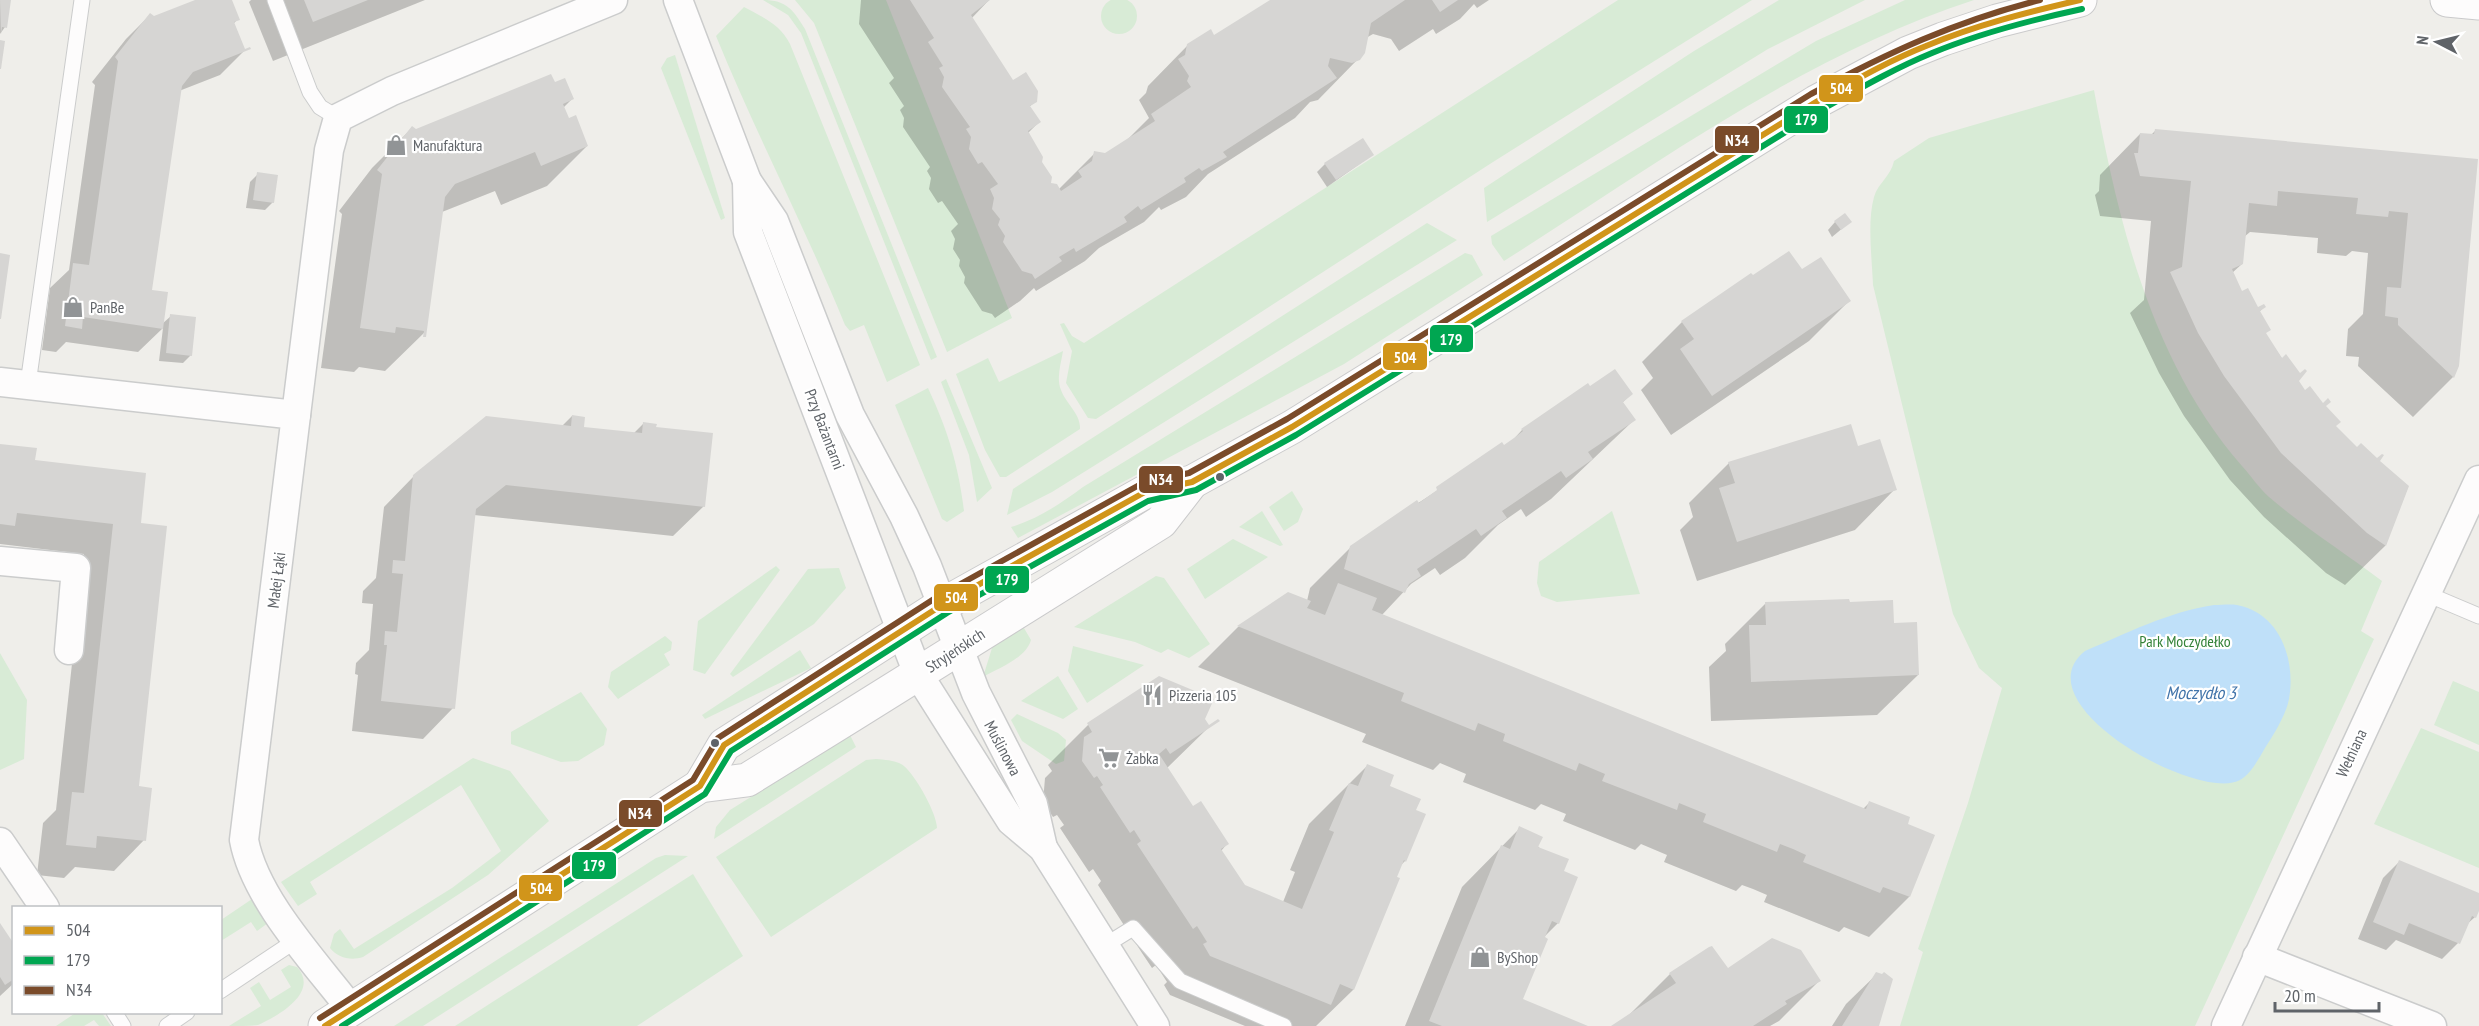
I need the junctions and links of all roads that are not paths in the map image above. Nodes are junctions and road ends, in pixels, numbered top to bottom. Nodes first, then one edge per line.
1 (82, 0) edge
2 (276, 0) edge
3 (613, 0) edge
4 (678, 0) edge
5 (2080, 0) edge
6 (2447, 0) edge
7 (2479, 3) edge
8 (338, 118) junction
9 (747, 181) junction
10 (14, 383) edge
11 (296, 415) junction
12 (2479, 480) edge
13 (1192, 482) junction
14 (0, 561) edge
15 (2427, 594) junction
16 (942, 605) junction
17 (2479, 616) edge
18 (901, 631) junction
19 (957, 649) junction
20 (69, 650) dead end
21 (918, 674) junction
22 (700, 786) junction
23 (0, 842) edge
24 (1043, 848) junction
25 (44, 906) edge
26 (298, 939) junction
27 (1104, 946) junction
28 (2257, 957) junction
29 (222, 990) edge
30 (184, 1014) edge
31 (338, 1018) edge
32 (167, 1026) edge
33 (1155, 1026) edge
34 (1284, 1026) edge
35 (2226, 1026) edge
36 (2432, 1026) edge

1 - 10 lane
2 - 8 lane
3 - 8 street
4 - 9 street, Przy Bażantarni
5 - 13 street, Stryjeńskich
6 - 7 street
8 - 11 street, Małej Łąki
9 - 16 street, Przy Bażantarni
9 - 18 street, Przy Bażantarni
10 - 11 street
11 - 26 street, Małej Łąki
12 - 15 street, Wełniana
13 - 16 street, Stryjeńskich
13 - 19 street, Stryjeńskich
14 - 20 street
15 - 17 lane
15 - 28 street, Wełniana
16 - 18 street, Stryjeńskich
16 - 19 street, Przy Bażantarni
18 - 21 street, Przy Bażantarni
18 - 22 street, Stryjeńskich
19 - 21 street, Stryjeńskich
19 - 24 street, Muślinowa
21 - 22 street, Stryjeńskich
21 - 24 street, Muślinowa
22 - 31 street, Stryjeńskich
23 - 25 street
24 - 27 street, Muślinowa
26 - 29 lane
26 - 31 street, Małej Łąki
27 - 33 street, Muślinowa
27 - 34 lane
28 - 35 street, Wełniana
28 - 36 street
30 - 32 lane

